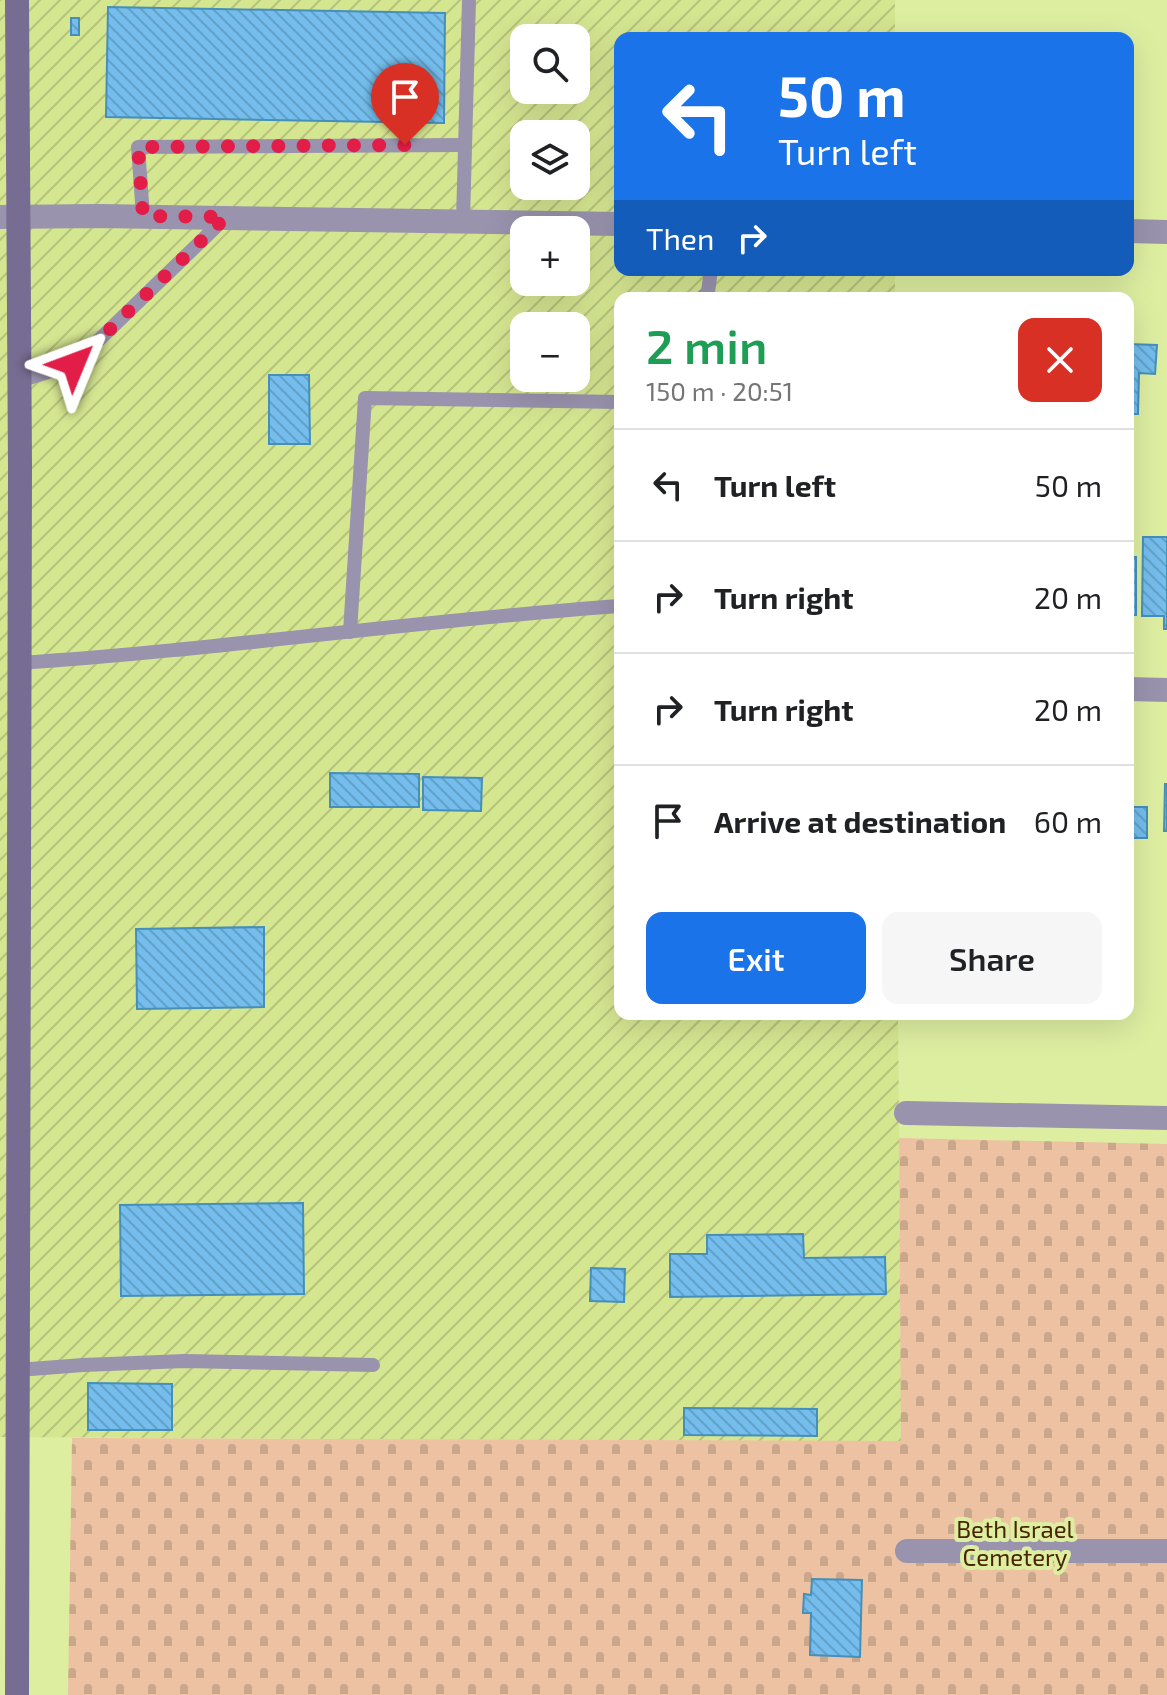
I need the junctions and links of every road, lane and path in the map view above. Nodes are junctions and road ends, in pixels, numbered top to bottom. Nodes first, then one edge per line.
1 (17, 0) edge
2 (469, 0) edge
3 (465, 145) junction
4 (143, 216) junction
5 (9, 217) edge
6 (226, 217) junction
7 (463, 221) junction
8 (614, 224) edge
9 (1134, 231) edge
10 (1167, 232) edge
11 (19, 381) junction
12 (614, 402) edge
13 (614, 607) edge
14 (350, 632) junction
15 (18, 663) junction
16 (1134, 689) edge
17 (1167, 690) edge
18 (906, 1113) dead end
19 (1167, 1118) edge
20 (9, 1260) edge
21 (373, 1365) dead end
22 (18, 1370) junction
23 (907, 1551) dead end
24 (1167, 1551) edge
25 (17, 1695) edge

1 - 5 main road
2 - 3 lane
3 - 4 lane
3 - 7 lane
4 - 5 street
4 - 6 street
5 - 11 main road
6 - 7 street
6 - 11 lane
7 - 8 street
9 - 10 street
11 - 15 main road
12 - 14 lane
13 - 14 lane
14 - 15 lane
15 - 20 main road
16 - 17 street
18 - 19 street
20 - 22 main road
21 - 22 lane
22 - 25 main road
23 - 24 street

